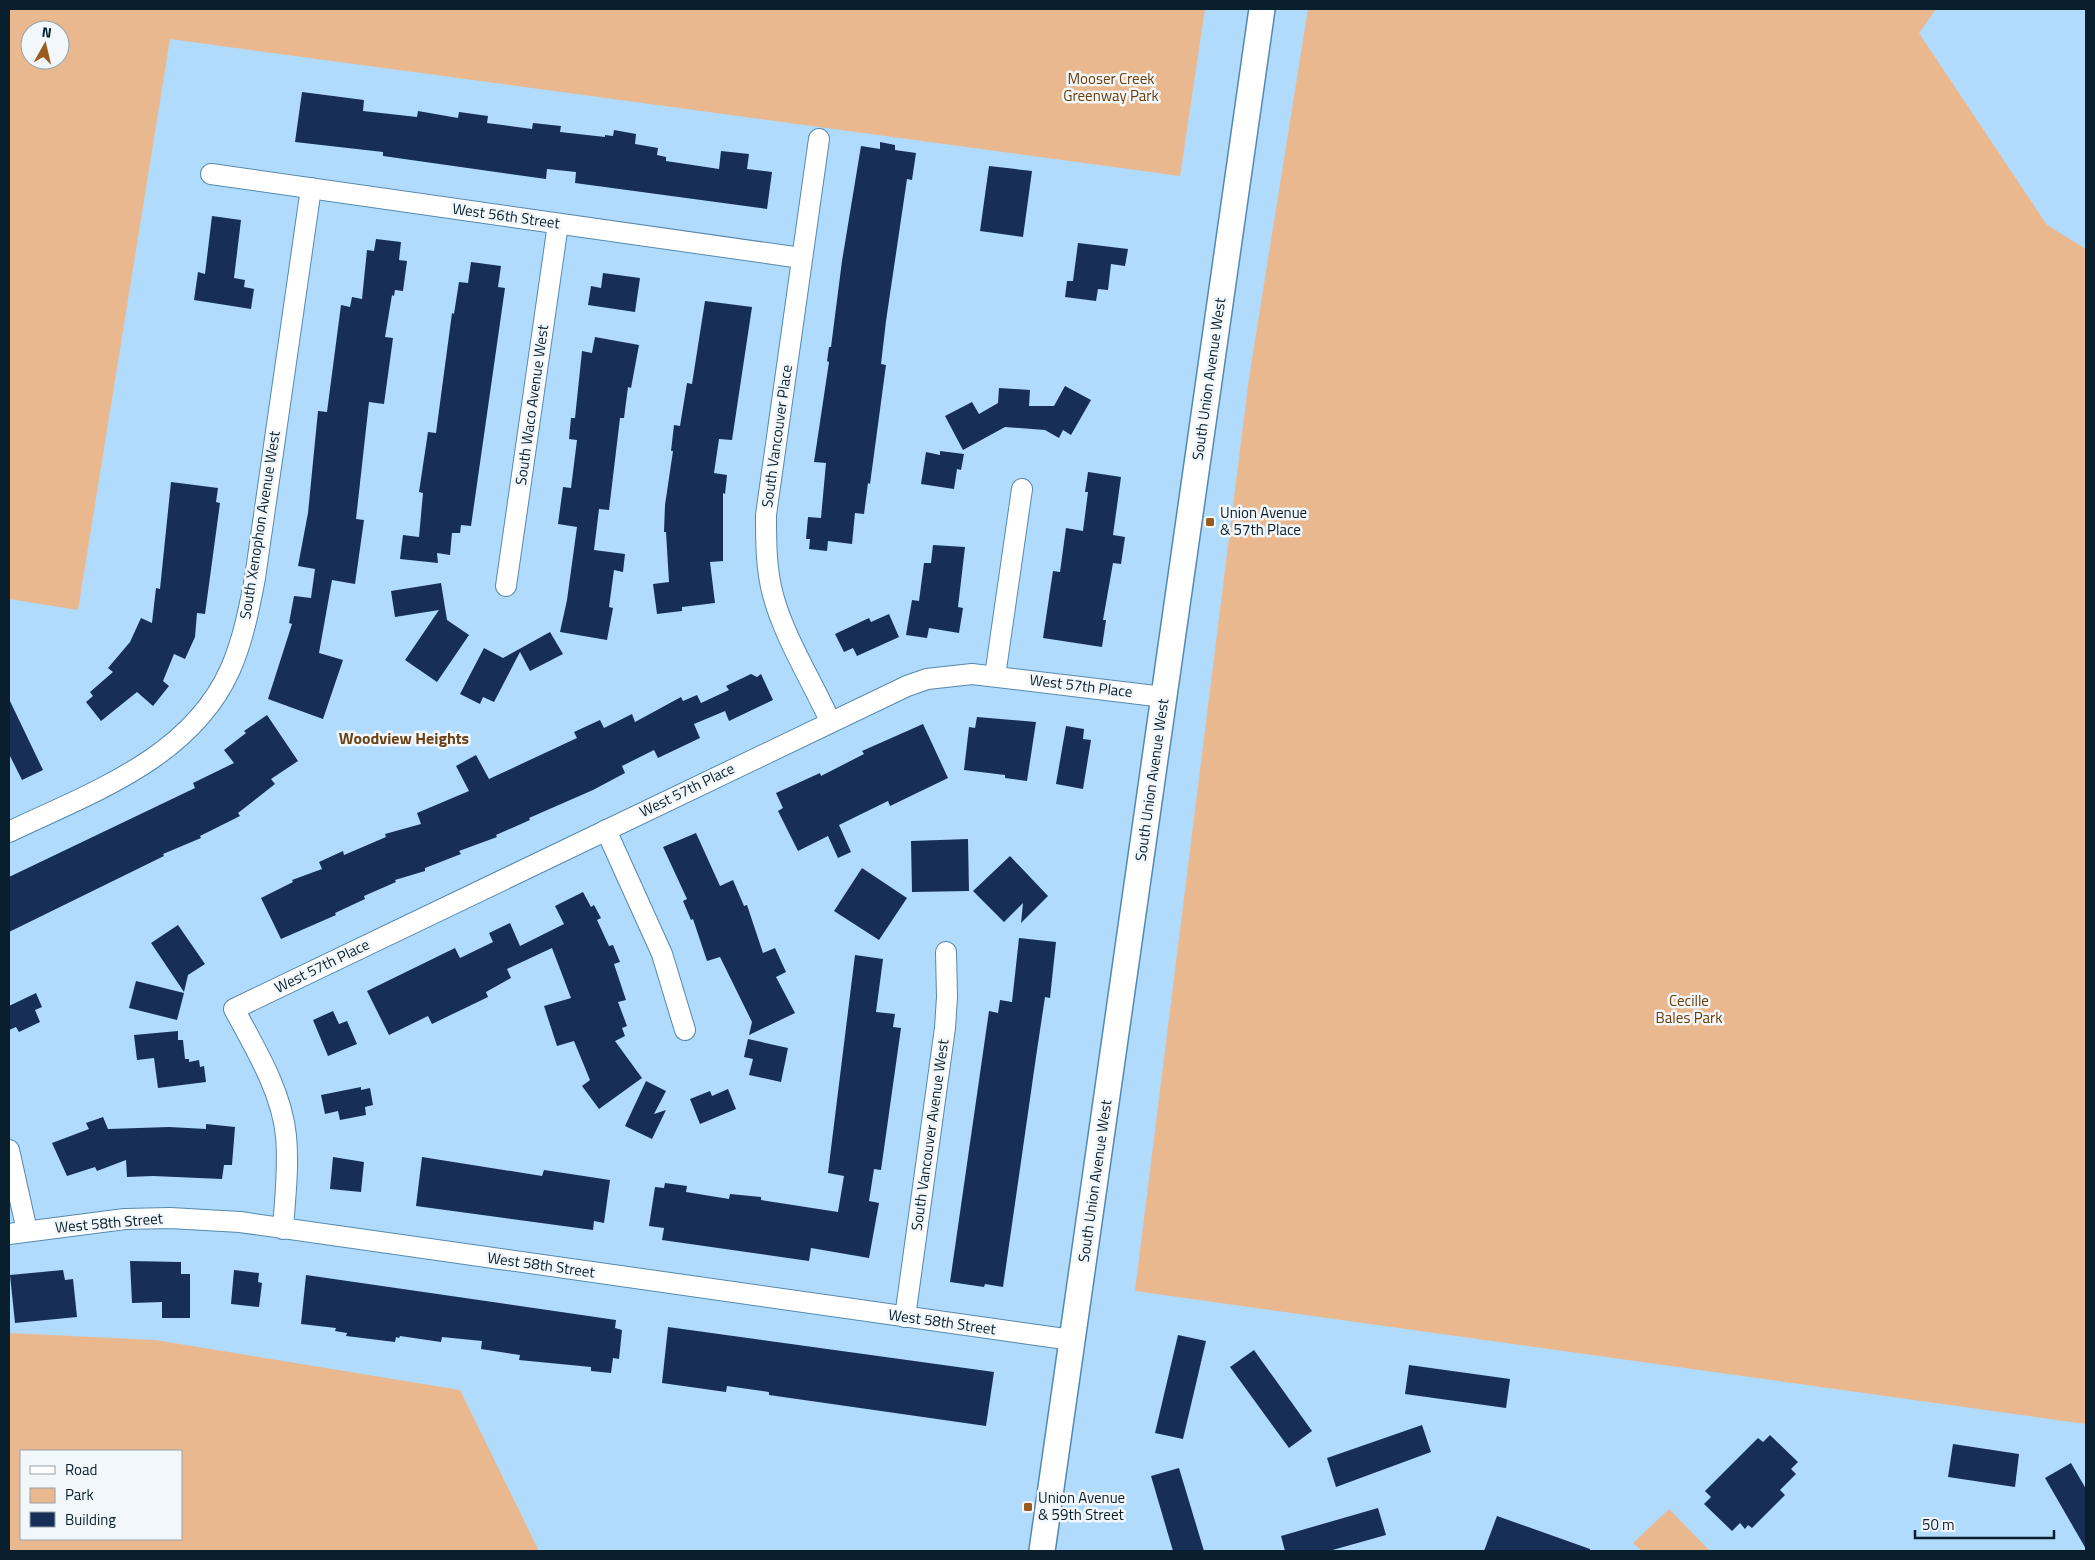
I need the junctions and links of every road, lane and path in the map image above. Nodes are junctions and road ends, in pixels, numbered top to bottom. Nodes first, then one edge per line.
1 (1262, 9) edge
2 (819, 139) dead end
3 (211, 174) dead end
4 (311, 188) junction
5 (558, 224) junction
6 (801, 258) junction
7 (1022, 490) dead end
8 (506, 586) dead end
9 (994, 676) junction
10 (1164, 697) junction
11 (830, 721) junction
12 (606, 830) junction
13 (9, 832) edge
14 (946, 952) dead end
15 (685, 1030) dead end
16 (9, 1150) edge
17 (283, 1228) junction
18 (18, 1232) edge
19 (905, 1317) junction
20 (1072, 1340) junction
21 (1042, 1551) edge

1 - 10 street, South Union Avenue West
2 - 6 street, South Vancouver Place
3 - 4 street, West 56th Street
4 - 5 street, West 56th Street
4 - 13 street, South Xenophon Avenue West
5 - 6 street, West 56th Street
5 - 8 street, South Waco Avenue West
6 - 11 street, South Vancouver Place
7 - 9 street
9 - 10 street, West 57th Place
9 - 11 street, West 57th Place
10 - 20 street, South Union Avenue West
11 - 12 street, West 57th Place
12 - 15 street
12 - 17 street, West 57th Place
14 - 19 street, South Vancouver Avenue West
16 - 18 street
17 - 18 street, West 58th Street
17 - 19 street, West 58th Street
19 - 20 street, West 58th Street
20 - 21 street, South Union Avenue West

